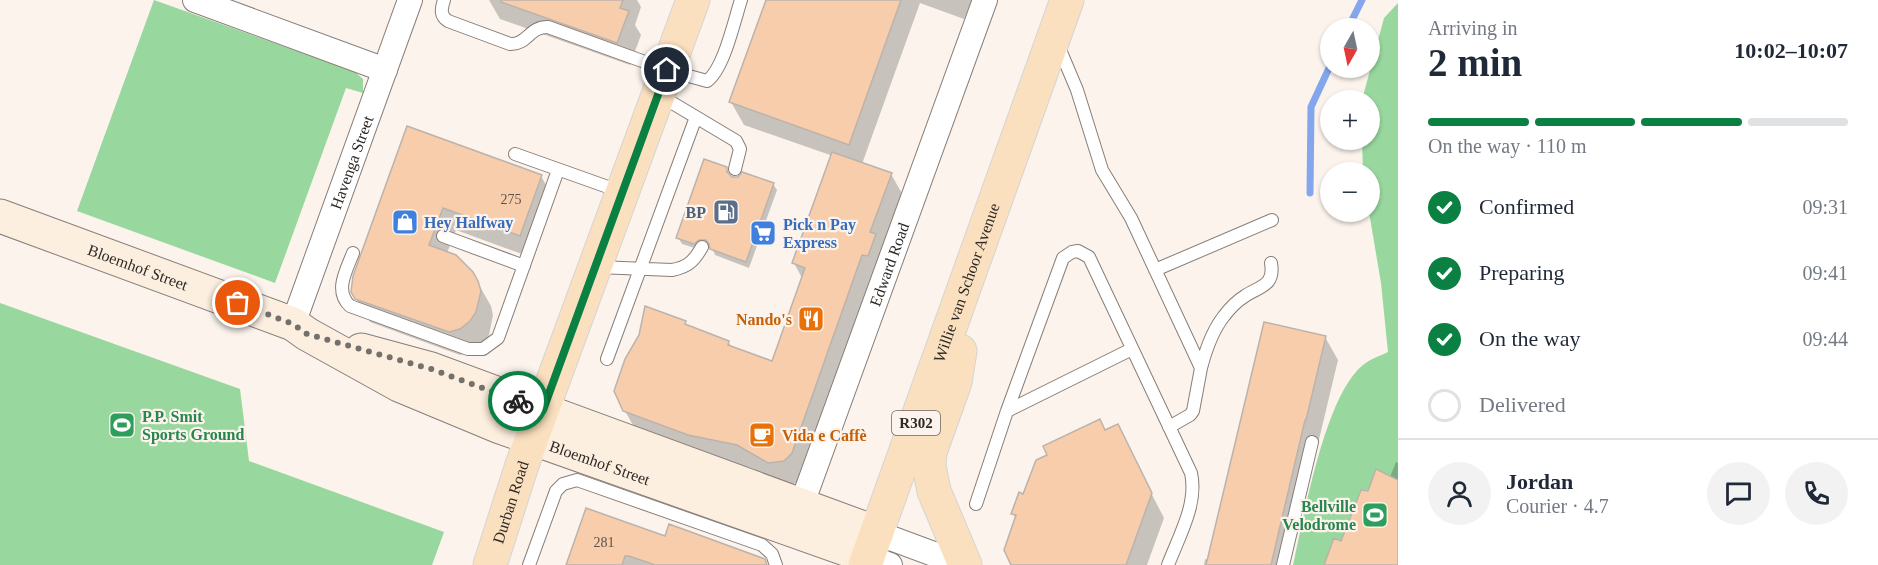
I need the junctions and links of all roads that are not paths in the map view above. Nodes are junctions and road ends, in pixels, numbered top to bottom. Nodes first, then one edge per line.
1 (195, 0) edge
2 (410, 0) edge
3 (444, 0) edge
4 (693, 0) edge
5 (741, 0) edge
6 (985, 0) edge
7 (1067, 0) edge
8 (1054, 36) junction
9 (385, 70) junction
10 (663, 82) junction
11 (696, 117) junction
12 (515, 154) dead end
13 (558, 170) junction
14 (735, 170) dead end
15 (623, 192) junction
16 (0, 216) edge
17 (1272, 220) dead end
18 (443, 236) dead end
19 (702, 247) dead end
20 (353, 254) dead end
21 (1271, 263) dead end
22 (524, 266) junction
23 (596, 267) junction
24 (640, 270) junction
25 (1155, 270) junction
26 (964, 290) junction
27 (300, 329) junction
28 (1132, 349) junction
29 (607, 359) dead end
30 (1201, 368) junction
31 (1007, 411) junction
32 (538, 424) junction
33 (1169, 427) junction
34 (1312, 442) dead end
35 (976, 504) dead end
36 (797, 518) junction
37 (875, 555) edge
38 (490, 565) edge
39 (530, 565) edge
40 (776, 565) edge
41 (959, 565) edge
42 (965, 565) edge
43 (1168, 565) edge
44 (1283, 565) edge

1 - 9 street
2 - 9 street, Havenga Street
3 - 10 lane
4 - 10 main road, Durban Road
5 - 10 lane
6 - 36 street, Edward Road
7 - 8 main road, Willie van Schoor Avenue / R302
8 - 25 lane
8 - 26 main road, Willie van Schoor Avenue / R302
9 - 27 street, Havenga Street
10 - 11 lane
10 - 15 main road, Durban Road
11 - 14 lane
11 - 24 lane
12 - 13 lane
13 - 15 lane
13 - 22 lane
15 - 23 main road, Durban Road
16 - 27 street, Bloemhof Street
17 - 25 lane
18 - 22 lane
19 - 24 lane
20 - 22 lane
21 - 30 lane
23 - 24 lane
23 - 32 main road, Durban Road
24 - 29 lane
25 - 30 lane
26 - 37 main road, Willie van Schoor Avenue / R302
26 - 42 main road
27 - 32 street, Bloemhof Street
28 - 31 lane
28 - 31 lane
28 - 33 lane
30 - 33 lane
31 - 35 lane
32 - 36 street, Bloemhof Street
32 - 38 main road, Durban Road
33 - 43 lane
34 - 44 lane
36 - 37 street, Bloemhof Street
37 - 41 street
39 - 40 lane

